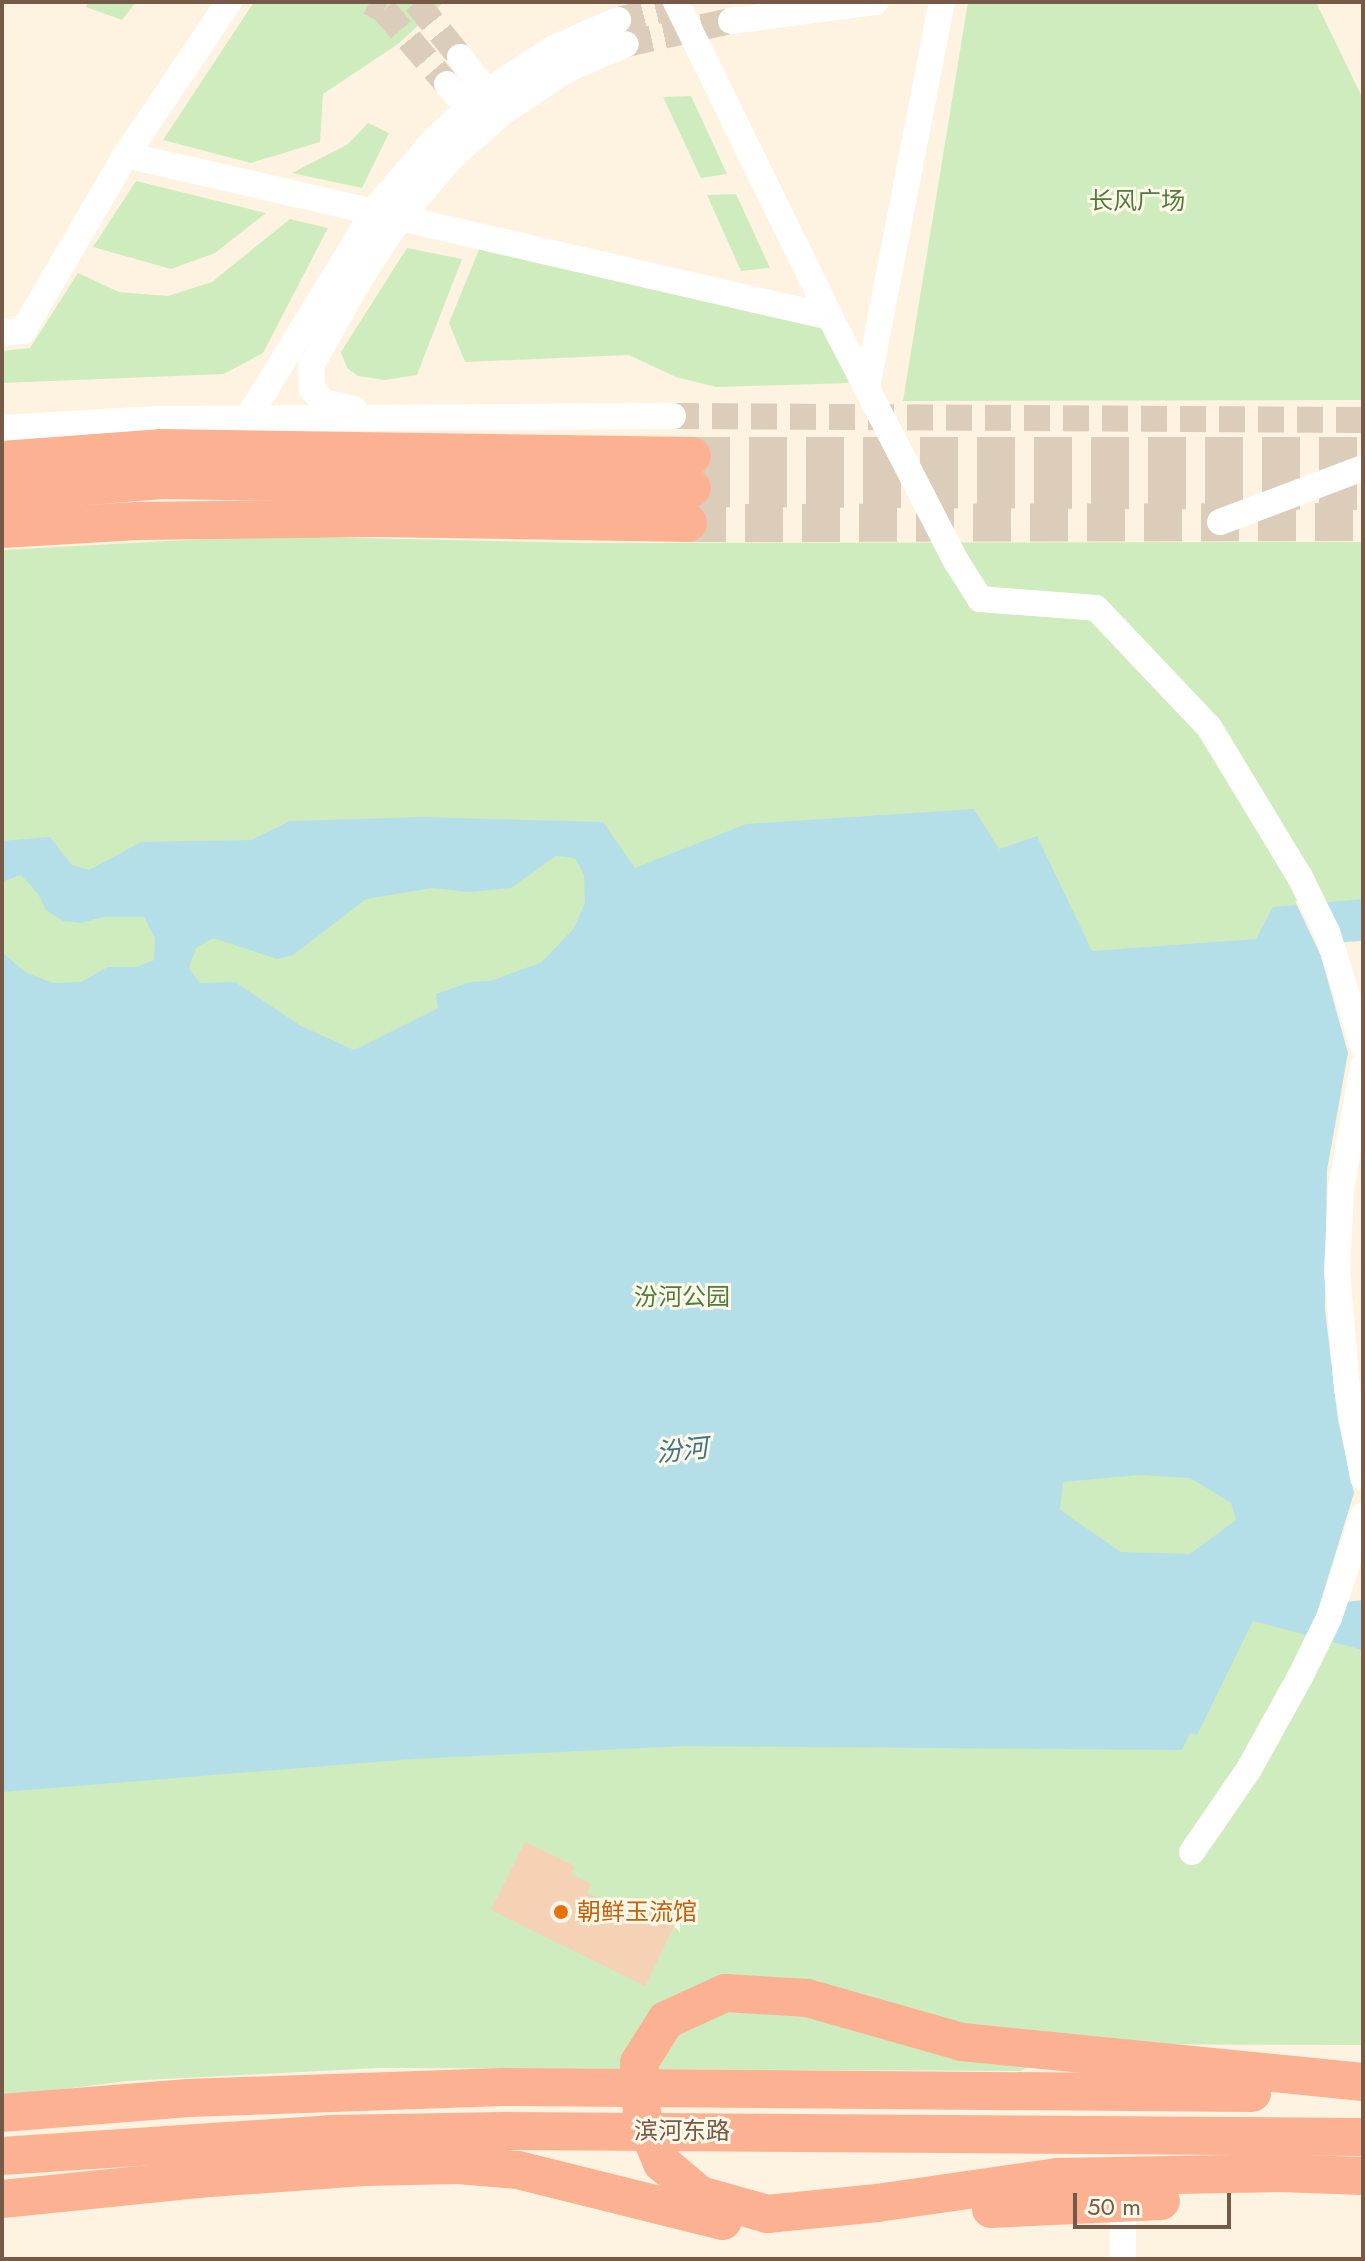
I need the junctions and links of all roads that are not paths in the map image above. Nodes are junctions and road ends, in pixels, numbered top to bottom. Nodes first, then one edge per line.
1 (229, 2) edge
2 (676, 2) edge
3 (876, 2) edge
4 (942, 2) edge
5 (731, 21) tunnel mouth
6 (622, 32) tunnel mouth
7 (460, 57) tunnel mouth
8 (447, 84) tunnel mouth
9 (486, 110) junction
10 (126, 155) junction
11 (830, 317) junction
12 (2, 333) edge
13 (867, 387) junction
14 (673, 416) tunnel mouth
15 (405, 417) junction
16 (246, 421) junction
17 (2, 428) edge
18 (2, 460) edge
19 (1363, 468) edge
20 (690, 489) junction
21 (2, 493) edge
22 (1220, 522) dead end
23 (2, 529) edge
24 (1363, 1046) edge
25 (1363, 1066) edge
26 (1350, 1272) edge
27 (1363, 1478) edge
28 (1363, 1516) edge
29 (1192, 1852) dead end
30 (1363, 2082) edge
31 (1363, 2093) edge
32 (2, 2113) edge
33 (352, 2133) junction
34 (1363, 2137) edge
35 (2, 2156) edge
36 (1363, 2176) edge
37 (210, 2178) junction
38 (1363, 2186) edge
39 (2, 2199) edge
40 (1123, 2202) junction
41 (1123, 2259) edge

1 - 10 street
2 - 11 street
3 - 5 street
4 - 13 street
6 - 9 street
7 - 9 street
8 - 9 street
9 - 15 street
9 - 16 street
10 - 11 street
10 - 12 street
11 - 13 street
13 - 24 street
14 - 15 street
15 - 16 street
16 - 17 street
18 - 20 highway
19 - 22 street
20 - 21 highway
20 - 23 highway
25 - 26 street
26 - 27 street
28 - 29 street
30 - 36 highway
31 - 32 highway, 滨河东路
33 - 34 highway, 滨河东路
33 - 35 highway, 滨河东路
33 - 37 highway
37 - 39 highway
37 - 40 highway
38 - 40 highway
40 - 41 street

